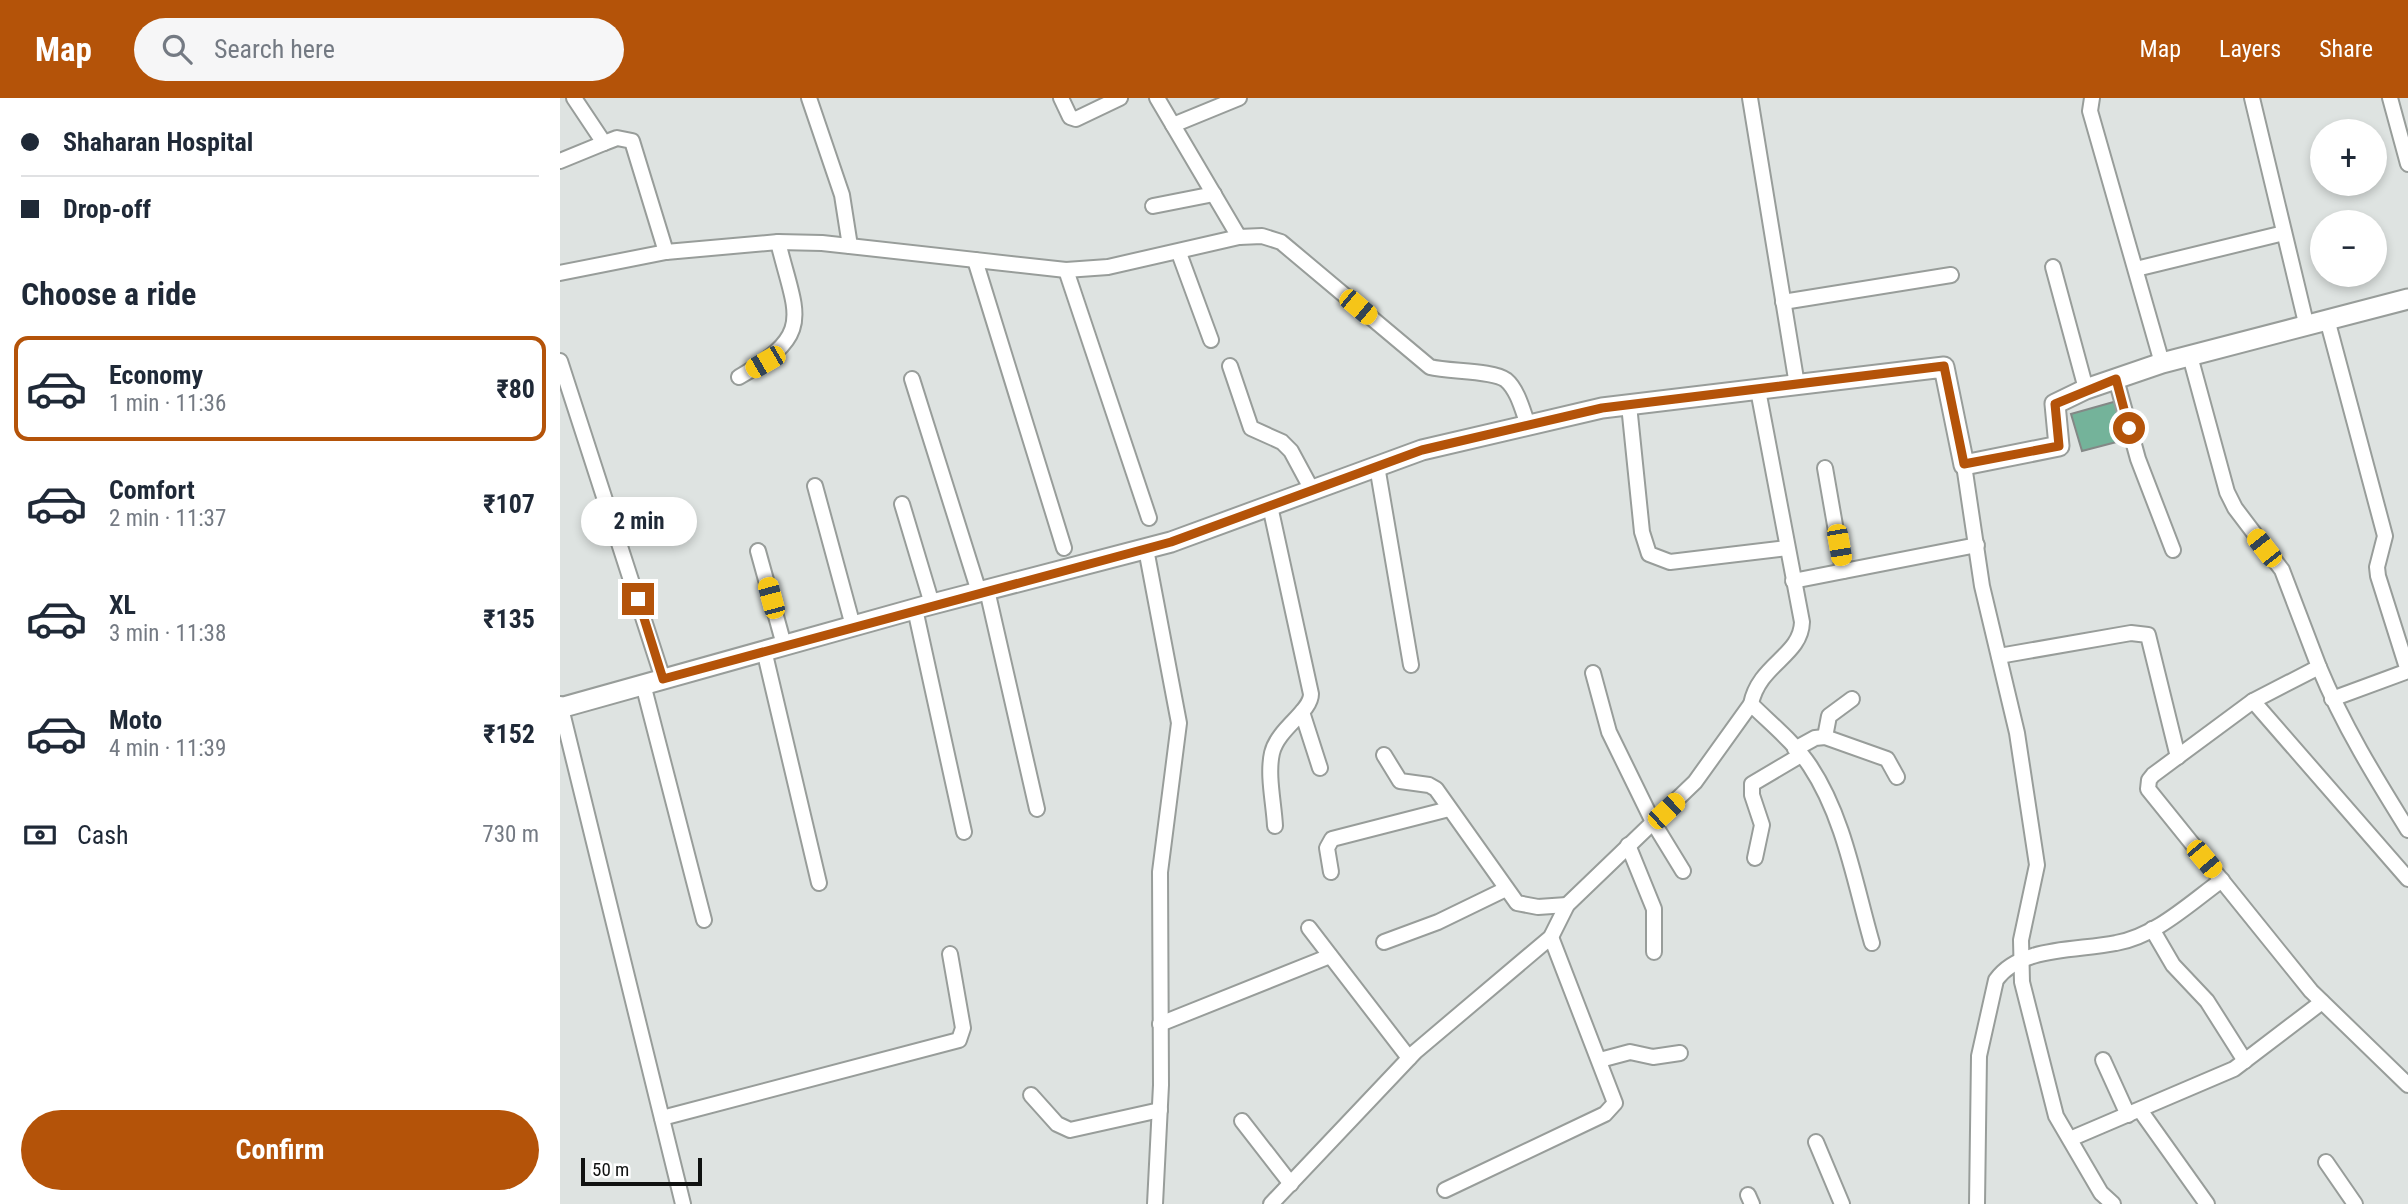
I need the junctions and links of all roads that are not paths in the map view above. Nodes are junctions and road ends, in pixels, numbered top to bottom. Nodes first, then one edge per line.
1 (574, 98) edge
2 (809, 98) edge
3 (1060, 98) edge
4 (1120, 98) edge
5 (1157, 98) edge
6 (1239, 98) edge
7 (1750, 98) edge
8 (2092, 98) edge
9 (2252, 98) edge
10 (2390, 98) edge
11 (1173, 125) junction
12 (604, 143) junction
13 (560, 161) edge
14 (2408, 164) edge
15 (1214, 194) junction
16 (1153, 206) dead end
17 (2284, 233) junction
18 (1239, 237) junction
19 (778, 242) junction
20 (849, 246) junction
21 (666, 252) junction
22 (1179, 253) junction
23 (975, 260) junction
24 (2053, 267) dead end
25 (2136, 269) junction
26 (1066, 270) junction
27 (560, 273) edge
28 (1951, 275) dead end
29 (2408, 299) edge
30 (1783, 302) junction
31 (2327, 319) junction
32 (2306, 323) junction
33 (1211, 340) dead end
34 (2190, 356) junction
35 (560, 361) edge
36 (2162, 363) junction
37 (1230, 366) dead end
38 (739, 377) dead end
39 (912, 379) dead end
40 (2116, 379) junction
41 (1797, 385) junction
42 (2086, 389) junction
43 (1758, 390) junction
44 (1629, 405) junction
45 (1528, 425) junction
46 (1964, 464) junction
47 (1377, 466) junction
48 (1825, 468) dead end
49 (815, 486) dead end
50 (1312, 490) junction
51 (902, 504) dead end
52 (1270, 506) junction
53 (1149, 518) dead end
54 (1977, 545) junction
55 (1064, 548) dead end
56 (1787, 548) junction
57 (1146, 549) junction
58 (2173, 550) dead end
59 (758, 551) dead end
60 (1843, 571) junction
61 (1793, 581) junction
62 (983, 591) junction
63 (923, 606) junction
64 (853, 626) junction
65 (784, 645) junction
66 (764, 650) junction
67 (1999, 656) junction
68 (1411, 665) dead end
69 (2319, 667) junction
70 (2408, 671) edge
71 (1593, 673) dead end
72 (663, 679) junction
73 (643, 684) junction
74 (1852, 699) dead end
75 (2332, 699) junction
76 (2253, 701) junction
77 (1751, 704) junction
78 (560, 707) edge
79 (1302, 712) junction
80 (1825, 737) junction
81 (1798, 752) junction
82 (1384, 755) dead end
83 (2178, 757) junction
84 (1320, 768) dead end
85 (1897, 777) dead end
86 (1037, 809) dead end
87 (1449, 809) junction
88 (1653, 822) junction
89 (1275, 826) dead end
90 (2408, 830) edge
91 (964, 832) dead end
92 (1628, 845) junction
93 (1755, 858) dead end
94 (1683, 871) dead end
95 (1331, 872) dead end
96 (2408, 879) edge
97 (2222, 880) junction
98 (819, 883) dead end
99 (1506, 889) junction
100 (1567, 905) junction
101 (704, 920) dead end
102 (1309, 928) dead end
103 (2152, 929) junction
104 (1551, 937) junction
105 (1384, 942) dead end
106 (1872, 943) dead end
107 (1654, 952) dead end
108 (950, 954) dead end
109 (1330, 956) junction
110 (2020, 959) junction
111 (2322, 1002) junction
112 (1160, 1024) junction
113 (1680, 1053) dead end
114 (1409, 1058) junction
115 (1600, 1060) junction
116 (2103, 1060) dead end
117 (2245, 1061) junction
118 (2408, 1085) edge
119 (1031, 1094) dead end
120 (1160, 1110) junction
121 (2134, 1113) junction
122 (662, 1118) junction
123 (1242, 1121) dead end
124 (2070, 1139) junction
125 (1816, 1142) dead end
126 (2326, 1162) dead end
127 (1291, 1184) junction
128 (1445, 1190) dead end
129 (683, 1204) edge
130 (1155, 1204) edge
131 (1271, 1204) edge
132 (1842, 1204) edge
133 (1978, 1204) edge
134 (2113, 1204) edge
135 (2207, 1204) edge
136 (2355, 1204) edge

1 - 12 street
2 - 20 street
3 - 4 street
5 - 11 street
6 - 11 street
7 - 30 street
8 - 25 street
9 - 17 street
10 - 14 street
11 - 15 street
12 - 13 street
12 - 21 street
15 - 16 street
15 - 18 street
17 - 25 street
17 - 32 street
18 - 22 street
18 - 45 street
19 - 20 street
19 - 21 street
19 - 38 street
20 - 23 street
21 - 27 street
22 - 26 street
22 - 33 street
23 - 26 street
23 - 55 street
24 - 42 street
25 - 36 street
26 - 53 street
28 - 30 street
29 - 31 street
30 - 41 street
31 - 32 street
31 - 70 street
32 - 34 street
34 - 36 street
34 - 69 street
35 - 72 street
36 - 40 street
37 - 50 street
39 - 62 street
40 - 42 street
40 - 58 street
41 - 43 street
41 - 46 street
42 - 46 street
43 - 44 street
43 - 56 street
44 - 45 street
44 - 56 street
45 - 47 street
46 - 54 street
47 - 50 street
47 - 68 street
48 - 60 street
49 - 64 street
50 - 52 street
51 - 63 street
52 - 57 street
52 - 79 street
54 - 60 street
54 - 67 street
56 - 61 street
57 - 62 street
57 - 112 street
59 - 65 street
60 - 61 street
61 - 77 street
62 - 63 street
62 - 86 street
63 - 64 street
63 - 91 street
64 - 65 street
65 - 66 street
66 - 72 street
66 - 98 street
67 - 83 street
67 - 110 street
69 - 75 street
69 - 76 street
70 - 75 street
71 - 88 street
72 - 73 street
73 - 78 street
73 - 101 street
74 - 80 street
75 - 90 street
76 - 83 street
76 - 96 street
77 - 81 street
77 - 88 street
78 - 122 street
79 - 84 street
79 - 89 street
80 - 81 street
80 - 85 street
81 - 93 street
81 - 106 street
82 - 87 street
83 - 97 street
87 - 95 street
87 - 99 street
88 - 92 street
88 - 94 street
92 - 100 street
92 - 107 street
97 - 103 street
97 - 111 street
99 - 100 street
99 - 105 street
100 - 104 street
102 - 109 street
103 - 110 street
103 - 117 street
104 - 114 street
104 - 115 street
108 - 122 street
109 - 112 street
109 - 114 street
110 - 124 street
110 - 133 street
111 - 117 street
111 - 118 street
112 - 120 street
113 - 115 street
114 - 127 street
115 - 128 street
116 - 121 street
117 - 121 street
119 - 120 street
120 - 130 street
121 - 124 street
121 - 135 street
122 - 129 street
123 - 127 street
124 - 134 street
125 - 132 street
126 - 136 street
127 - 131 street

